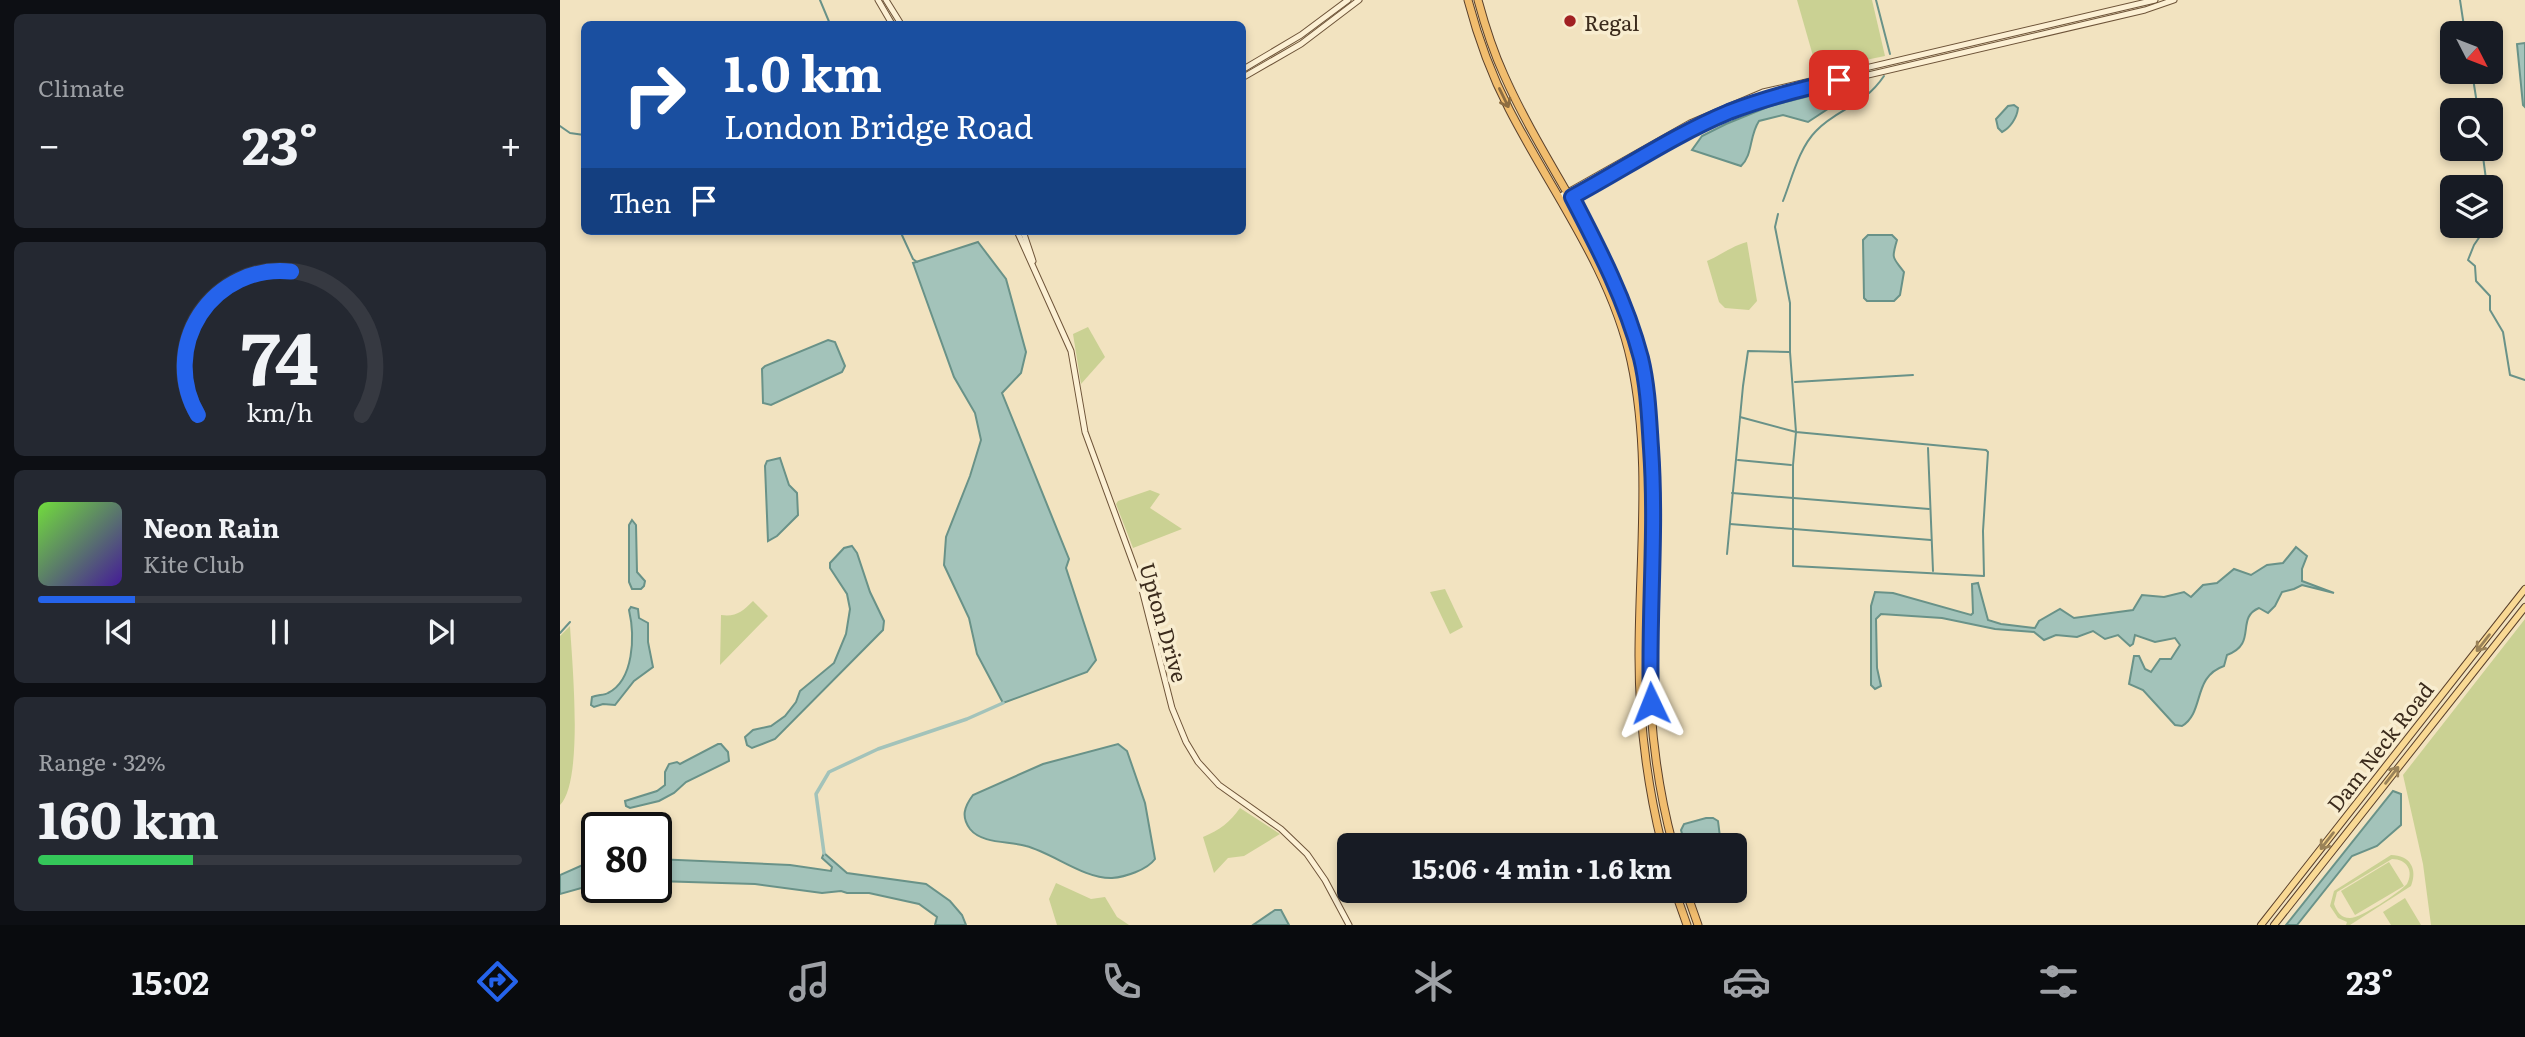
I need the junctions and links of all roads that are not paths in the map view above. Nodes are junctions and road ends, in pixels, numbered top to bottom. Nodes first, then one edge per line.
1 (878, 0) edge
2 (886, 0) edge
3 (1348, 0) edge
4 (1359, 0) edge
5 (1468, 0) edge
6 (1478, 0) edge
7 (2155, 0) edge
8 (2174, 0) edge
9 (890, 21) edge
10 (899, 21) edge
11 (1478, 35) junction
12 (1499, 64) junction
13 (1246, 68) edge
14 (1246, 77) edge
15 (1570, 195) junction
16 (1561, 199) junction
17 (1019, 235) edge
18 (1024, 235) edge
19 (1037, 274) junction
20 (2525, 589) edge
21 (2525, 607) edge
22 (1660, 833) edge
23 (1671, 833) edge
24 (1679, 903) edge
25 (1690, 903) edge
26 (1349, 925) edge
27 (1687, 925) edge
28 (1698, 925) edge
29 (2261, 925) edge
30 (2274, 925) edge

1 - 9 main road
2 - 10 main road
3 - 13 main road
4 - 14 main road
5 - 11 highway
6 - 12 highway
7 - 15 main road
8 - 15 main road
11 - 12 highway
11 -> 16 highway
12 - 15 highway
15 - 16 main road
15 - 23 highway
16 - 22 highway
17 - 19 main road, Upton Drive
18 - 19 main road, Upton Drive
19 - 26 main road, Upton Drive
20 -> 29 main road, Dam Neck Road
30 -> 21 main road, Dam Neck Road
24 - 27 highway
25 - 28 highway

